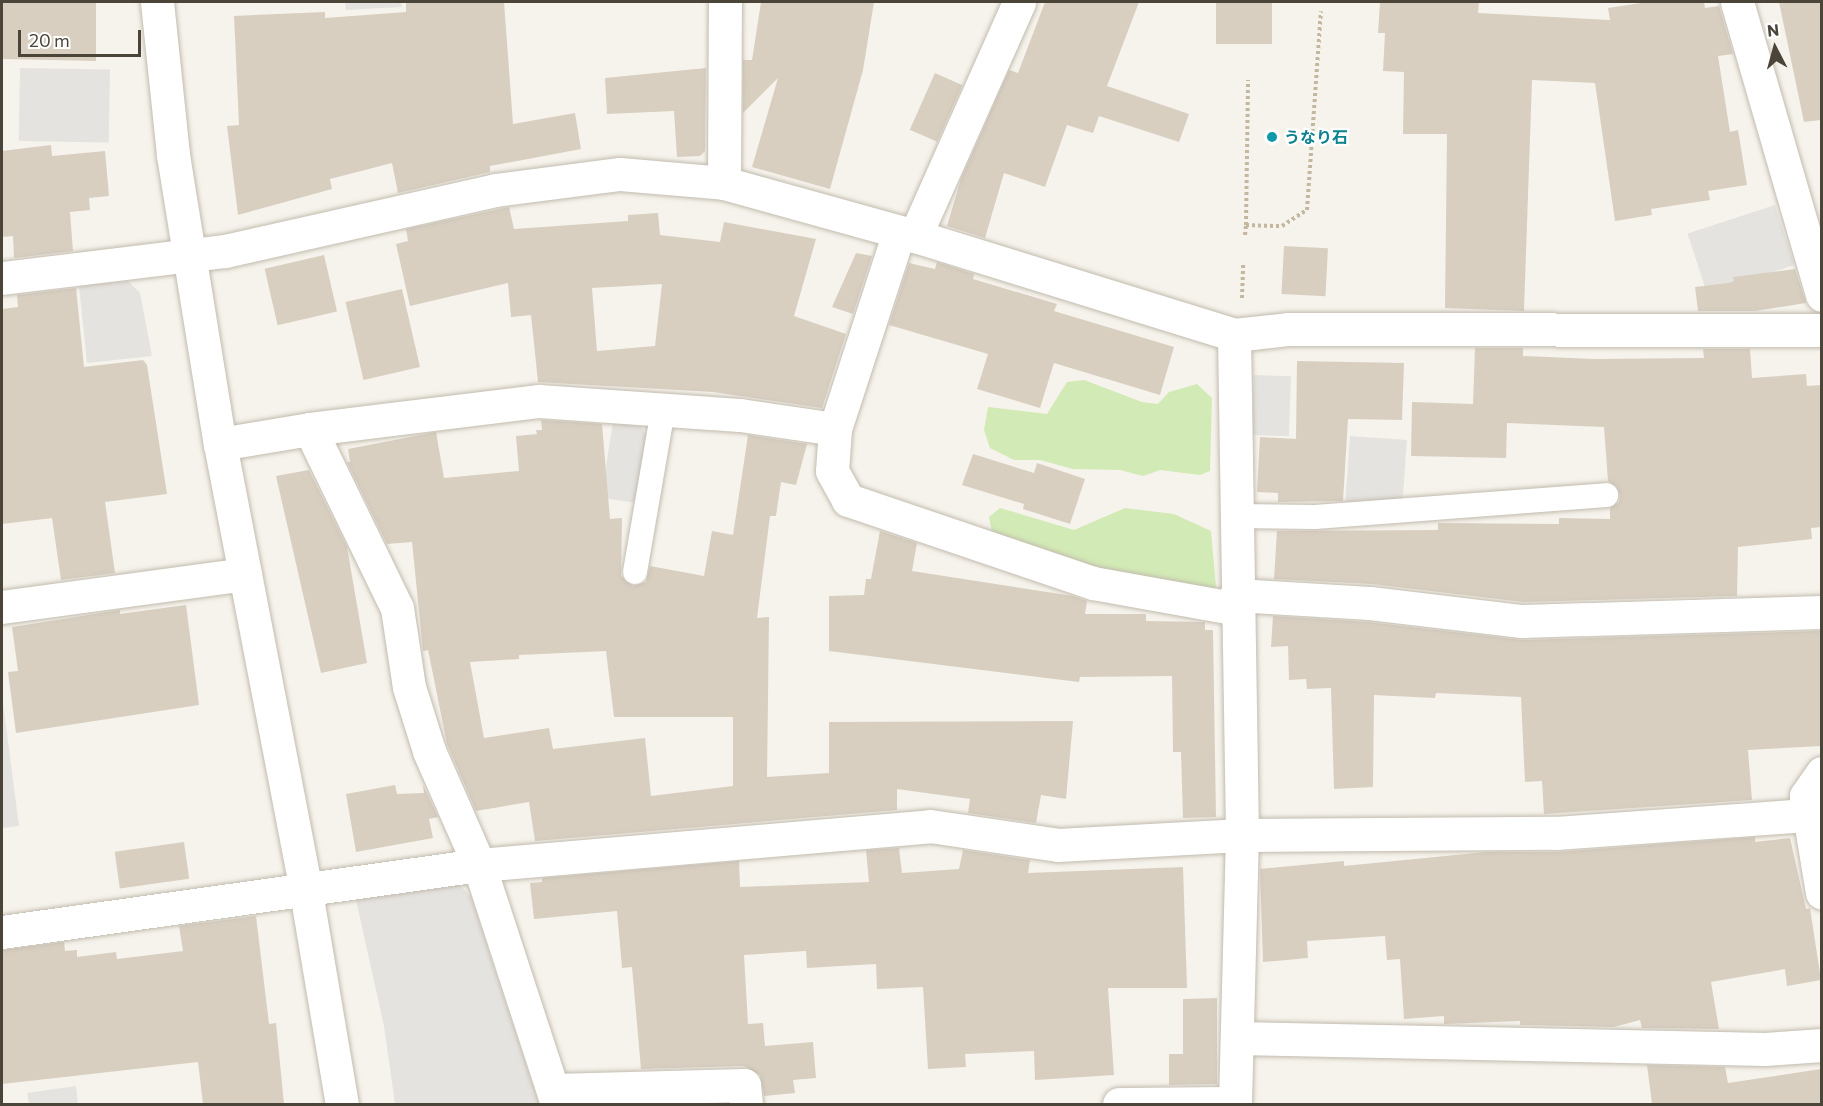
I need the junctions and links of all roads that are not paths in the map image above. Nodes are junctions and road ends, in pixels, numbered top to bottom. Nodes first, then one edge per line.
1 (157, 2) edge
2 (725, 2) edge
3 (1019, 2) edge
4 (1737, 2) edge
5 (724, 183) junction
6 (907, 234) junction
7 (188, 255) junction
8 (2, 278) edge
9 (1821, 295) edge
10 (1821, 330) edge
11 (1234, 335) junction
12 (663, 410) junction
13 (310, 429) junction
14 (835, 429) junction
15 (219, 444) junction
16 (1606, 495) dead end
17 (1236, 516) junction
18 (634, 572) dead end
19 (245, 574) junction
20 (1237, 602) junction
21 (2, 607) edge
22 (1821, 612) edge
23 (1821, 773) edge
24 (1806, 814) junction
25 (1242, 835) junction
26 (479, 866) junction
27 (306, 892) junction
28 (1821, 893) edge
29 (2, 932) edge
30 (1237, 1038) junction
31 (1821, 1045) edge
32 (555, 1097) edge
33 (1235, 1103) edge
34 (342, 1104) edge
35 (746, 1104) edge
36 (1119, 1104) edge

1 - 7 street
2 - 5 street
3 - 6 street
4 - 9 street
5 - 6 street
5 - 7 street
6 - 11 street
6 - 14 street
7 - 8 street
7 - 15 street
10 - 11 street
11 - 17 street
12 - 13 street
12 - 14 street
12 - 18 lane
13 - 15 street
13 - 26 street
14 - 20 street
15 - 19 street
16 - 17 lane
17 - 20 street
19 - 21 street
19 - 27 street
20 - 22 street
20 - 25 street
23 - 24 street
24 - 25 street
24 - 28 street
25 - 26 street
25 - 30 street
26 - 27 street
26 - 32 street
27 - 29 street
27 - 34 street
30 - 31 street
30 - 33 street
32 - 35 street
33 - 36 street

